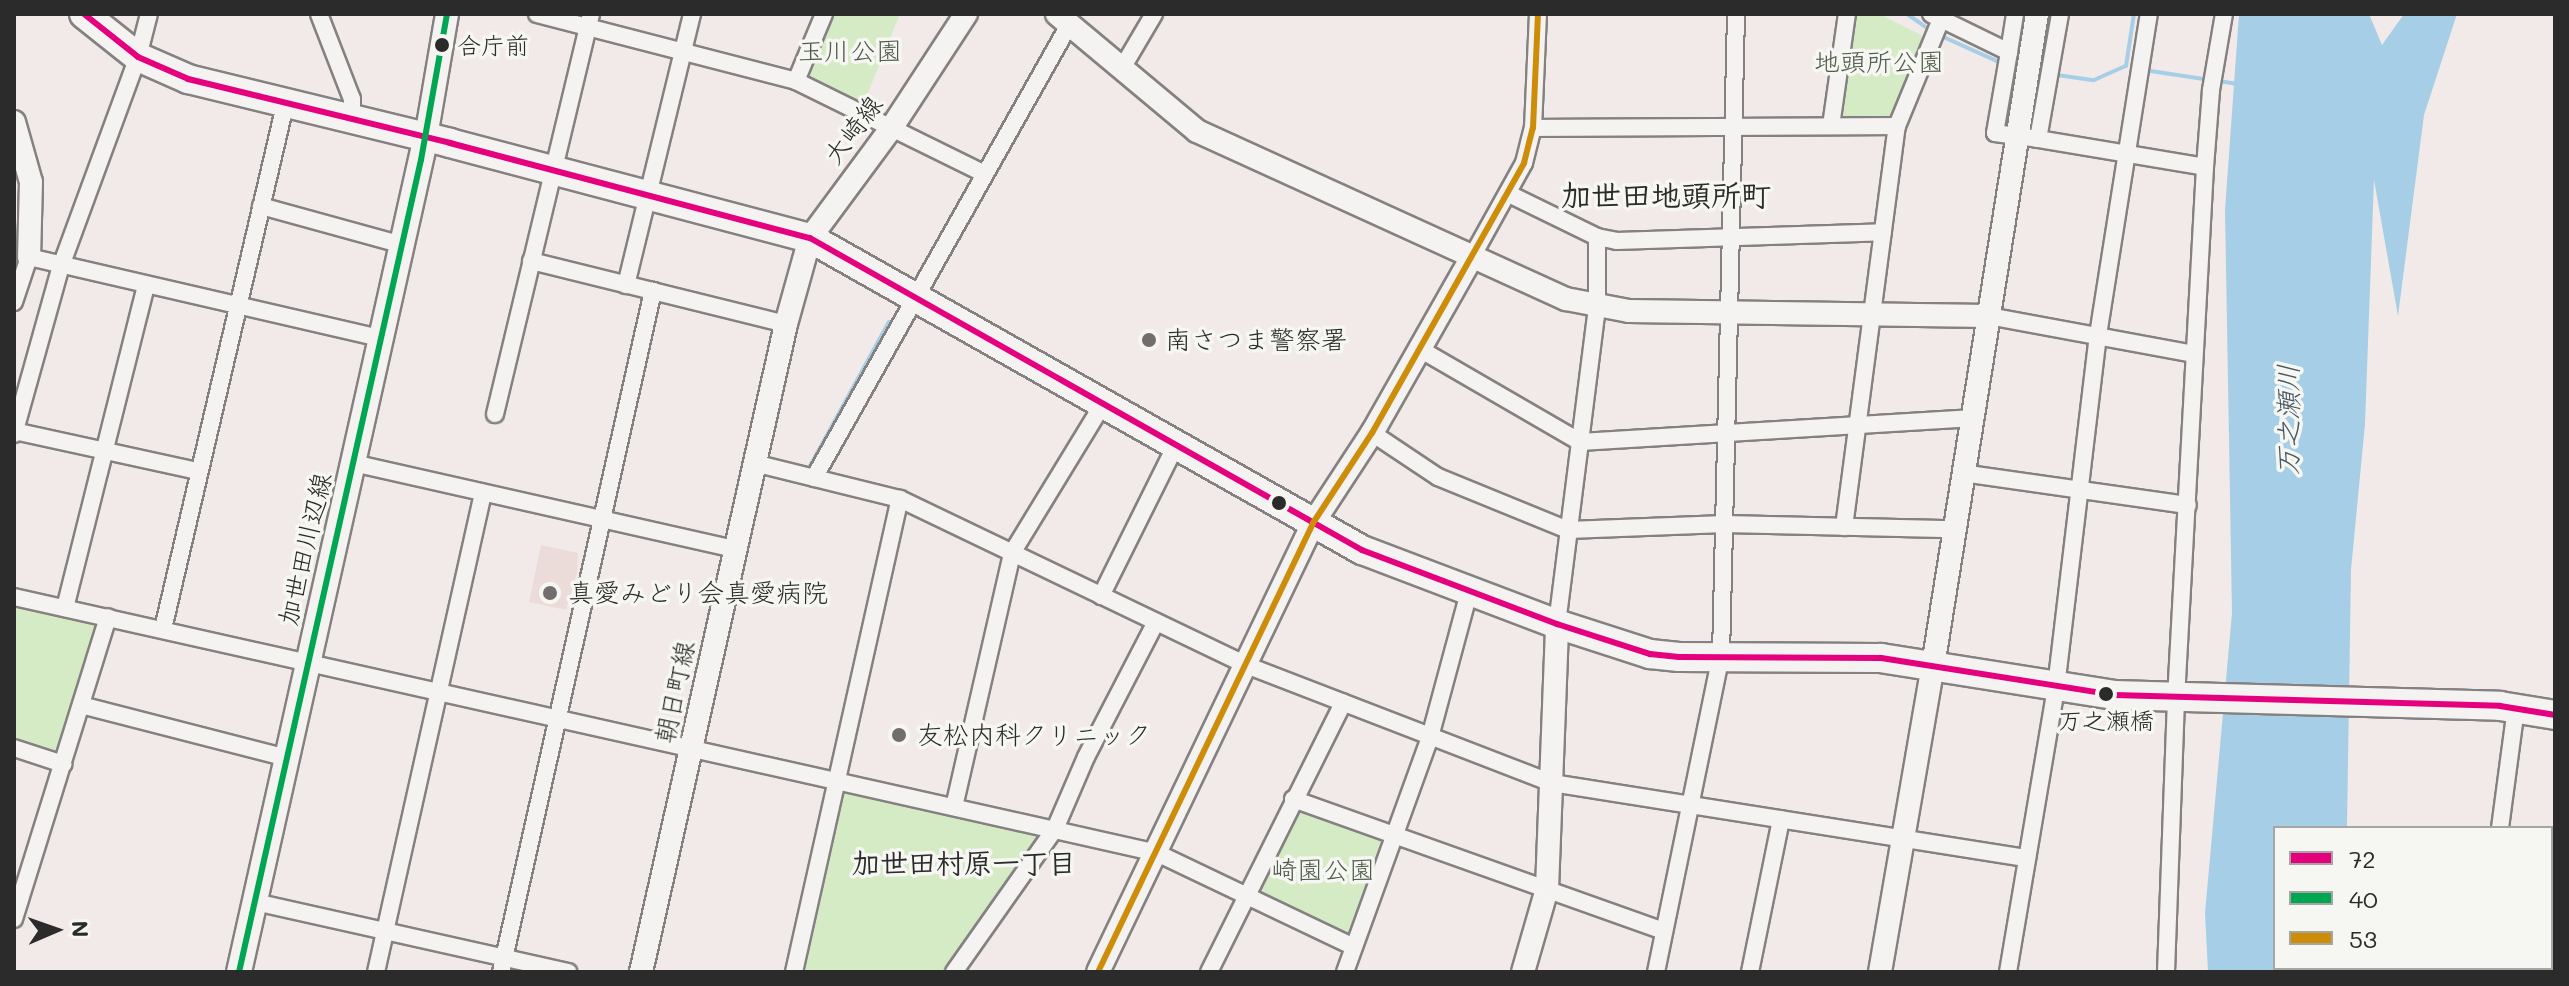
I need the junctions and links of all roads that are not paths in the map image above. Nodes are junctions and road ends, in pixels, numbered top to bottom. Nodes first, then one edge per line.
1 (84, 14) edge
2 (149, 14) edge
3 (319, 14) edge
4 (447, 14) edge
5 (537, 14) edge
6 (692, 14) edge
7 (824, 14) edge
8 (966, 14) edge
9 (1154, 14) edge
10 (1538, 14) edge
11 (1736, 14) edge
12 (1847, 14) edge
13 (2015, 14) edge
14 (2037, 14) edge
15 (2060, 14) edge
16 (2149, 14) edge
17 (2224, 14) edge
18 (1063, 19) edge
19 (590, 20) edge
20 (1936, 26) edge
21 (683, 50) junction
22 (2009, 52) junction
23 (138, 57) junction
24 (1121, 70) junction
25 (796, 81) junction
26 (285, 105) junction
27 (352, 119) junction
28 (14, 122) edge
29 (1831, 126) junction
30 (1897, 126) junction
31 (892, 127) junction
32 (1533, 128) junction
33 (1732, 128) junction
34 (426, 137) junction
35 (2028, 137) junction
36 (2127, 156) junction
37 (2205, 167) junction
38 (553, 170) junction
39 (983, 173) junction
40 (1509, 194) junction
41 (648, 195) junction
42 (261, 206) junction
43 (1883, 232) junction
44 (1597, 237) junction
45 (1730, 237) junction
46 (810, 238) junction
47 (403, 245) junction
48 (1473, 255) junction
49 (29, 257) junction
50 (531, 261) junction
51 (61, 266) junction
52 (146, 285) junction
53 (626, 285) junction
54 (653, 291) junction
55 (914, 295) junction
56 (14, 302) edge
57 (237, 304) junction
58 (1597, 308) junction
59 (1728, 312) junction
60 (1871, 315) junction
61 (1989, 316) junction
62 (786, 324) junction
63 (2098, 335) junction
64 (381, 338) junction
65 (1418, 348) junction
66 (2194, 354) junction
67 (1103, 404) junction
68 (495, 414) dead end
69 (1970, 418) junction
70 (1859, 426) junction
71 (14, 432) edge
72 (1726, 432) junction
73 (1372, 433) junction
74 (1580, 442) junction
75 (1176, 445) junction
76 (104, 450) junction
77 (353, 463) junction
78 (754, 463) junction
79 (198, 471) junction
80 (1962, 473) junction
81 (814, 478) junction
82 (2077, 491) junction
83 (483, 493) junction
84 (900, 499) junction
85 (2188, 505) junction
86 (602, 519) junction
87 (1313, 523) junction
88 (1725, 524) junction
89 (1844, 527) junction
90 (1954, 529) junction
91 (1568, 530) junction
92 (735, 549) junction
93 (1012, 553) junction
94 (1469, 592) junction
95 (1101, 596) junction
96 (14, 597) edge
97 (65, 608) junction
98 (108, 617) junction
99 (1156, 622) junction
100 (1557, 624) junction
101 (163, 629) junction
102 (1721, 656) junction
103 (308, 664) junction
104 (1246, 665) junction
105 (1933, 666) junction
106 (2056, 687) junction
107 (436, 693) junction
108 (2181, 699) junction
109 (1343, 703) junction
110 (81, 705) junction
111 (2508, 707) junction
112 (2555, 715) edge
113 (557, 719) junction
114 (1430, 737) junction
115 (14, 748) edge
116 (691, 748) junction
117 (287, 758) junction
118 (63, 764) junction
119 (837, 783) junction
120 (1552, 783) junction
121 (1293, 799) junction
122 (1690, 803) junction
123 (954, 807) junction
124 (1781, 819) junction
125 (2500, 826) edge
126 (1055, 829) junction
127 (1395, 835) junction
128 (1905, 838) junction
129 (1157, 853) junction
130 (2027, 858) junction
131 (1547, 889) junction
132 (1246, 895) junction
133 (255, 902) junction
134 (14, 919) edge
135 (386, 931) junction
136 (1664, 931) junction
137 (1354, 947) junction
138 (503, 965) edge
139 (2013, 971) edge
140 (239, 972) edge
141 (376, 972) edge
142 (568, 972) edge
143 (641, 972) edge
144 (794, 972) edge
145 (954, 972) edge
146 (1098, 972) edge
147 (1209, 972) edge
148 (1345, 972) edge
149 (1523, 972) edge
150 (1656, 972) edge
151 (1750, 972) edge
152 (1880, 972) edge
153 (2166, 972) edge

1 - 23 highway
2 - 23 street
3 - 27 street
4 - 34 street
5 - 19 street
6 - 21 street
7 - 25 street
8 - 31 street, 大崎線
9 - 24 street
10 - 32 street
11 - 33 street
12 - 29 street
13 - 22 street
14 - 35 street
15 - 35 street
16 - 36 street
17 - 37 street
18 - 24 street
18 - 39 street
19 - 21 street
19 - 38 street
20 - 22 street
20 - 30 street
21 - 25 street
21 - 41 street
22 - 35 street
23 - 26 highway
23 - 51 street
24 - 48 street
25 - 31 street
26 - 27 highway
26 - 42 street
27 - 34 highway
28 - 49 street
29 - 30 street
29 - 33 street
30 - 43 street
31 - 39 street
31 - 46 street, 大崎線
32 - 33 street
32 - 40 street
33 - 45 street
34 - 38 highway
34 - 47 main road, 加世田川辺線
35 - 36 street
35 - 61 street
36 - 37 street
36 - 63 street
37 - 66 street
38 - 41 highway
38 - 50 street
39 - 55 street
40 - 44 street
40 - 48 street
41 - 46 highway
41 - 53 street
42 - 47 street
42 - 57 street
43 - 45 street
43 - 60 street
44 - 45 street
44 - 58 street
45 - 59 street
46 - 55 highway
46 - 62 street, 朝日町線
47 - 64 main road, 加世田川辺線
48 - 58 street
48 - 65 street
49 - 51 street
49 - 56 street
50 - 53 street
50 - 68 street
51 - 52 street
51 - 71 street
52 - 57 street
52 - 76 street
53 - 54 street
54 - 62 street
54 - 86 street
55 - 67 highway
55 - 81 street
57 - 64 street
57 - 79 street
58 - 59 street
58 - 74 street
59 - 60 street
59 - 72 street
60 - 61 street
60 - 70 street
61 - 63 street
61 - 69 street
62 - 78 street, 朝日町線
63 - 66 street
63 - 82 street
64 - 77 main road, 加世田川辺線
65 - 73 street
65 - 74 street
66 - 85 street
67 - 75 highway
67 - 93 street
69 - 70 street
69 - 80 street
70 - 72 street
70 - 89 street
71 - 76 street
72 - 74 street
72 - 88 street
73 - 87 street
73 - 91 street
74 - 91 street
75 - 87 highway
75 - 95 street
76 - 79 street
76 - 97 street
77 - 83 street
77 - 103 main road, 加世田川辺線
78 - 81 street
78 - 92 street, 朝日町線
79 - 101 street
80 - 82 street
80 - 90 street
81 - 84 street
82 - 85 street
82 - 106 street
83 - 86 street
83 - 107 street
84 - 93 street
84 - 119 street
85 - 108 street
86 - 92 street
86 - 113 street
87 - 94 highway
87 - 104 street
88 - 89 street
88 - 91 street
88 - 102 street
89 - 90 street
90 - 105 street
91 - 100 street
92 - 116 street, 朝日町線
93 - 95 street
93 - 123 street
94 - 100 highway
94 - 114 street
95 - 99 street
96 - 97 street
97 - 98 street
98 - 101 street
98 - 110 street
99 - 104 street
99 - 126 street
100 - 102 highway
100 - 120 street
101 - 103 street
102 - 105 highway
102 - 122 street
103 - 107 street
103 - 117 main road, 加世田川辺線
104 - 109 street
104 - 129 street
105 - 106 highway
105 - 128 street
106 - 108 highway
106 - 130 street
107 - 113 street
107 - 135 street
108 - 111 highway
108 - 153 street
109 - 114 street
109 - 121 street
110 - 117 street
110 - 118 street
111 - 112 highway
111 - 125 street
113 - 116 street
113 - 138 street
114 - 120 street
114 - 127 street
115 - 118 street
116 - 119 street
116 - 143 street, 朝日町線
117 - 133 main road, 加世田川辺線
118 - 134 street
119 - 123 street
119 - 144 street
120 - 122 street
120 - 131 street
121 - 127 street
121 - 132 street
122 - 124 street
122 - 136 street
123 - 126 street
124 - 128 street
124 - 151 street
126 - 129 street
126 - 145 street
127 - 131 street
127 - 137 street
128 - 130 street
128 - 152 street
129 - 132 street
129 - 146 street
130 - 139 street
131 - 136 street
131 - 149 street
132 - 137 street
132 - 147 street
133 - 135 street
133 - 140 main road, 加世田川辺線
135 - 138 street
135 - 141 street
136 - 150 street
137 - 148 street
138 - 142 street

